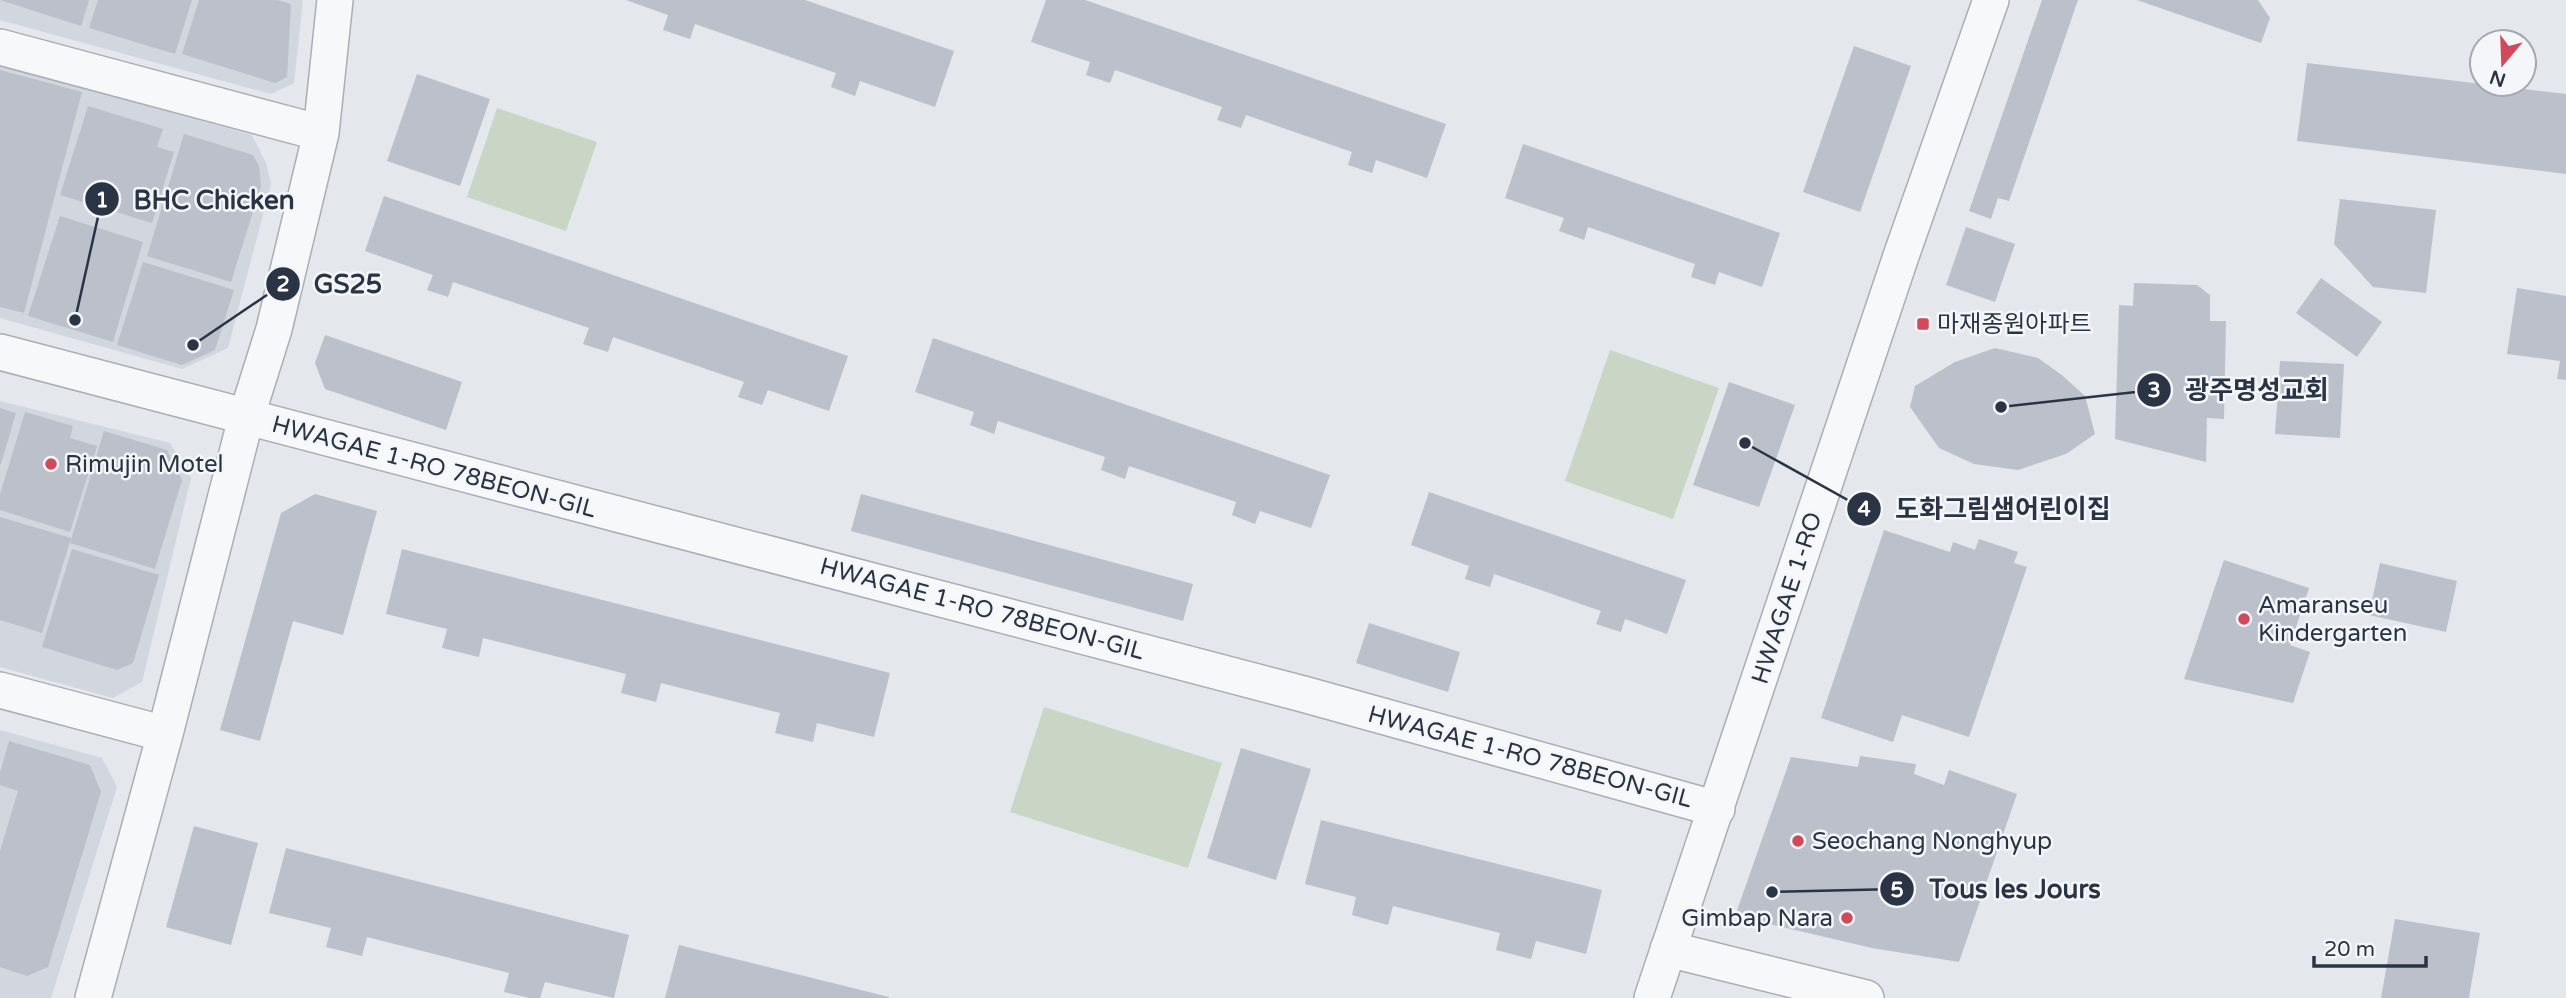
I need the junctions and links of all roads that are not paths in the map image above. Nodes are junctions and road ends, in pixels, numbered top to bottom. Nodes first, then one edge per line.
1 (335, 0) edge
2 (1991, 0) edge
3 (0, 47) edge
4 (321, 133) junction
5 (0, 352) edge
6 (246, 418) junction
7 (0, 690) edge
8 (164, 734) junction
9 (1717, 808) junction
10 (1668, 949) junction
11 (93, 998) edge
12 (1652, 998) edge
13 (1866, 998) edge

1 - 4 street
2 - 9 street, HWAGAE 1-RO
3 - 4 street
4 - 6 street
5 - 6 street, HWAGAE 1-RO 78BEON-GIL
6 - 8 street
6 - 9 street, HWAGAE 1-RO 78BEON-GIL
7 - 8 street
8 - 11 street
9 - 10 street, HWAGAE 1-RO
10 - 12 street, HWAGAE 1-RO
10 - 13 street

